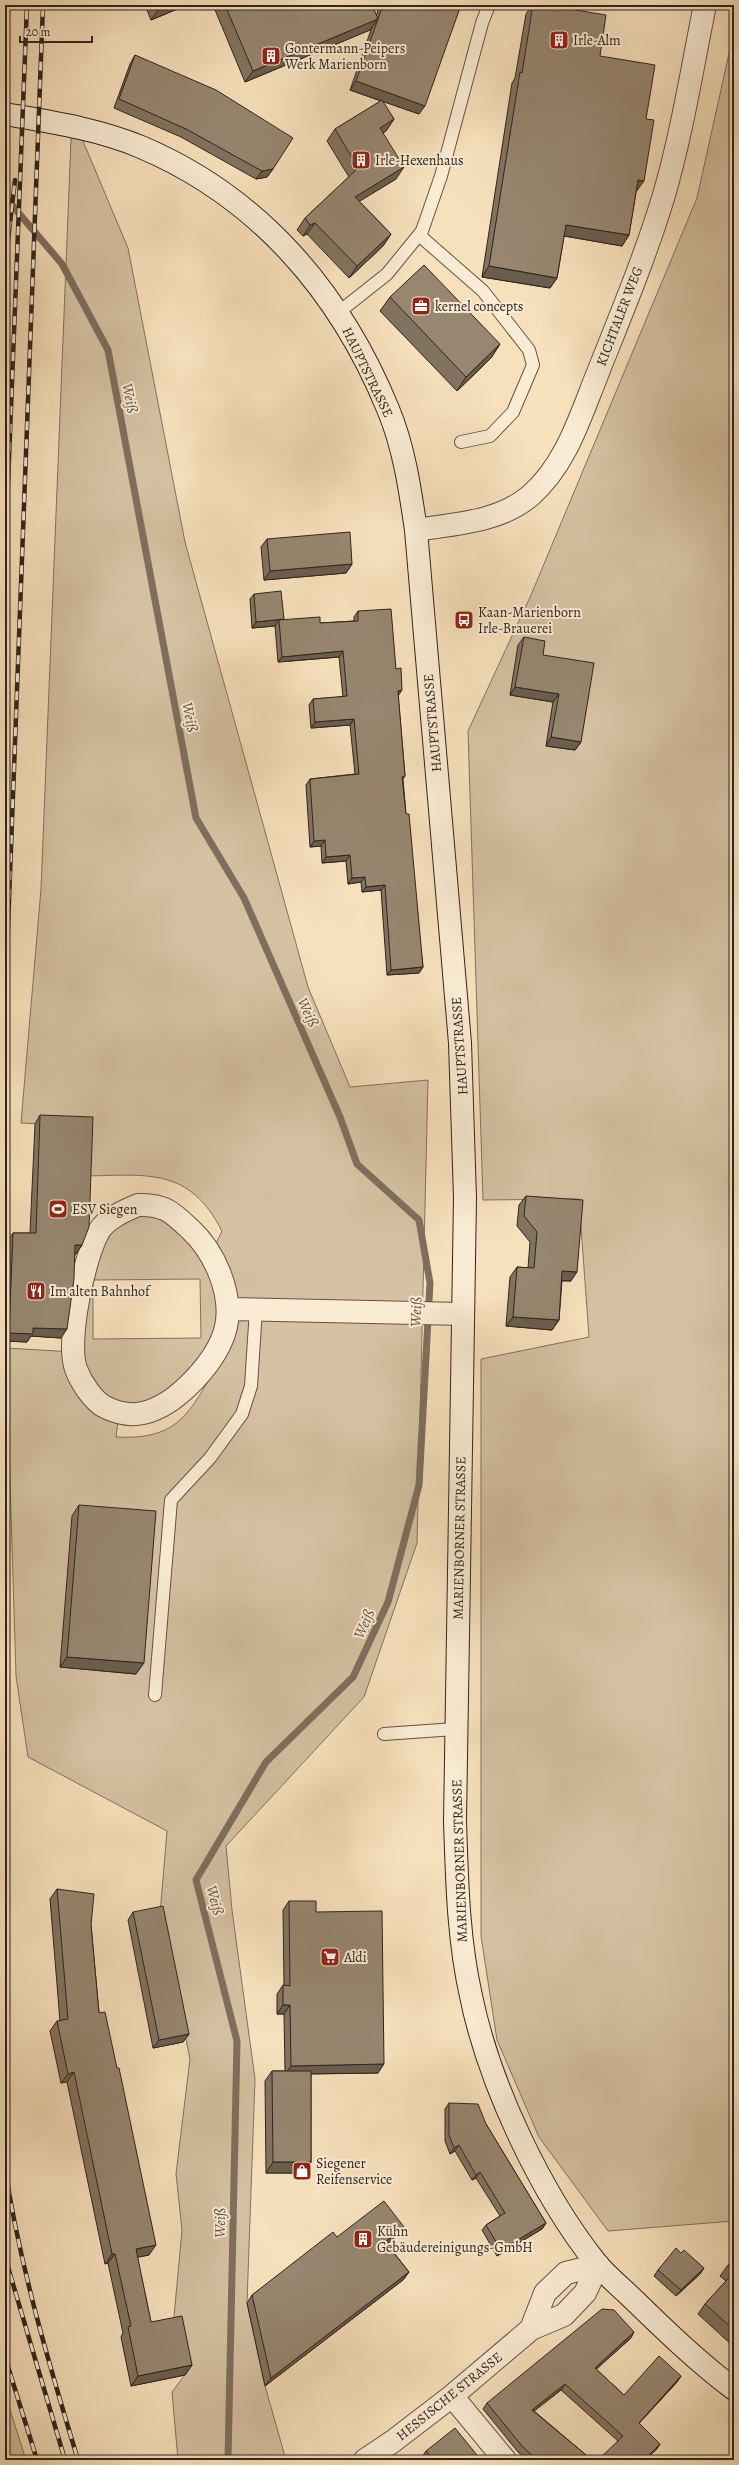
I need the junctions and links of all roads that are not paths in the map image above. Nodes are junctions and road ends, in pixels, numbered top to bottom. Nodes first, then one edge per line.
1 (489, 5) edge
2 (705, 5) edge
3 (5, 114) edge
4 (419, 235) junction
5 (339, 312) junction
6 (461, 442) dead end
7 (416, 530) junction
8 (228, 1309) junction
9 (256, 1309) junction
10 (463, 1314) junction
11 (155, 1695) dead end
12 (455, 1729) junction
13 (384, 1734) dead end
14 (598, 2265) junction
15 (531, 2329) junction
16 (734, 2389) edge
17 (452, 2396) junction
18 (365, 2460) edge
19 (505, 2460) edge

1 - 4 lane
2 - 7 main road, KICHTALER WEG
3 - 5 main road, HAUPTSTRASSE
4 - 5 lane
4 - 6 lane
5 - 7 main road, HAUPTSTRASSE
7 - 10 main road, HAUPTSTRASSE
8 - 8 main road
8 - 9 main road
9 - 10 main road
9 - 11 lane
10 - 12 main road, MARIENBORNER STRASSE
12 - 13 lane
12 - 14 main road, MARIENBORNER STRASSE
14 - 15 main road, HESSISCHE STRASSE
14 - 15 main road, HESSISCHE STRASSE
14 - 16 main road, MARIENBORNER STRASSE
15 - 17 main road, HESSISCHE STRASSE
17 - 18 main road, HESSISCHE STRASSE
17 - 19 main road

